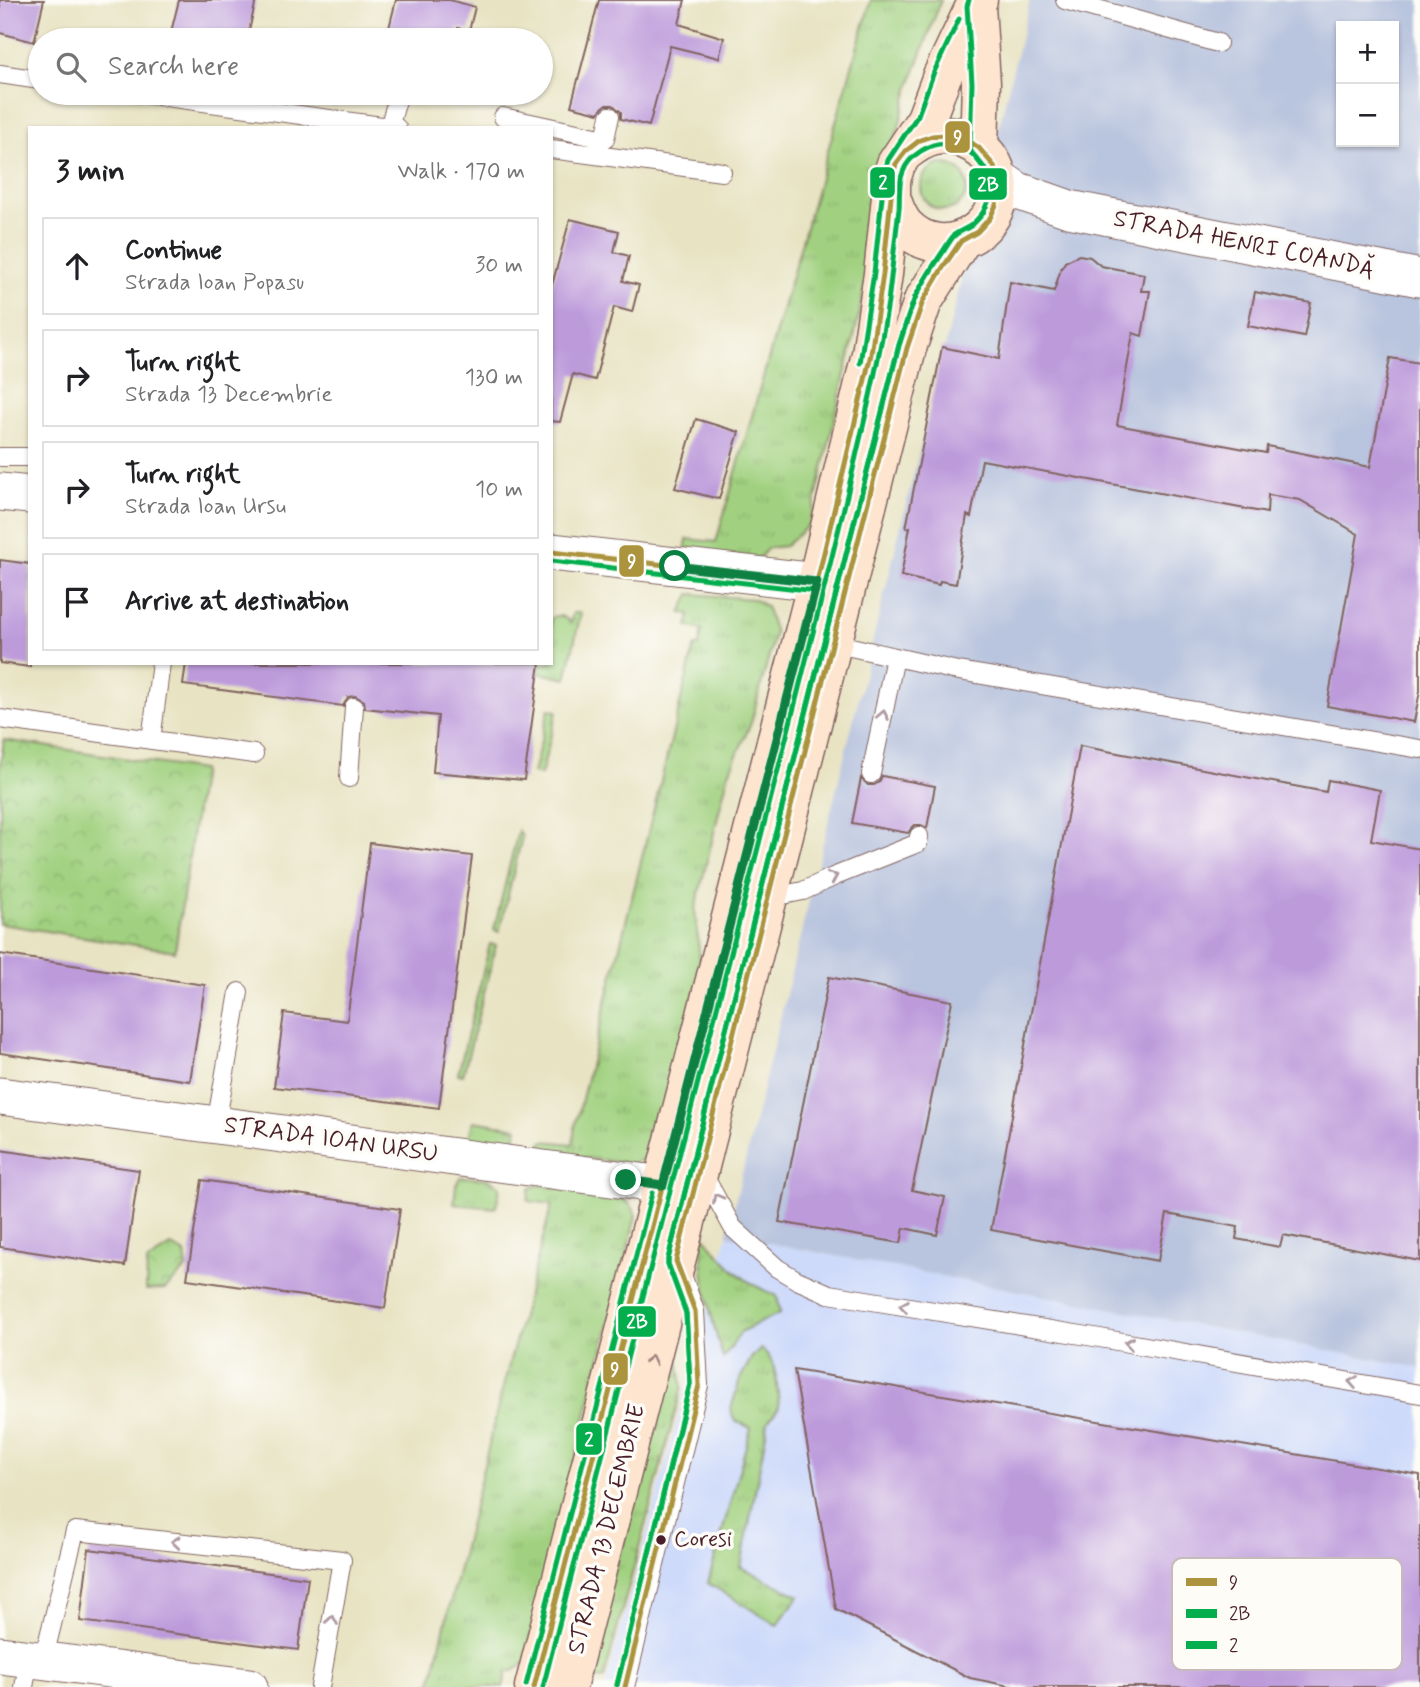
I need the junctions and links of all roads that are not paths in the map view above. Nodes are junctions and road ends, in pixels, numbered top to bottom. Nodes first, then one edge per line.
1 (1065, 0) edge
2 (977, 3) edge
3 (1218, 43) dead end
4 (0, 74) edge
5 (28, 78) edge
6 (247, 105) edge
7 (397, 105) edge
8 (610, 116) dead end
9 (503, 117) dead end
10 (385, 126) edge
11 (392, 126) edge
12 (545, 126) edge
13 (553, 128) edge
14 (553, 149) edge
15 (906, 151) junction
16 (988, 162) junction
17 (722, 172) dead end
18 (891, 197) junction
19 (1069, 209) junction
20 (975, 230) junction
21 (1420, 278) edge
22 (0, 457) edge
23 (28, 457) edge
24 (0, 492) edge
25 (28, 495) edge
26 (553, 552) edge
27 (817, 582) junction
28 (833, 643) junction
29 (895, 657) junction
30 (162, 665) edge
31 (354, 707) dead end
32 (0, 719) edge
33 (151, 740) junction
34 (1420, 749) edge
35 (254, 754) dead end
36 (871, 774) dead end
37 (349, 778) dead end
38 (919, 836) dead end
39 (768, 898) junction
40 (239, 992) dead end
41 (0, 1096) edge
42 (216, 1125) junction
43 (700, 1168) junction
44 (663, 1185) junction
45 (677, 1261) junction
46 (1420, 1394) edge
47 (24, 1666) edge
48 (249, 1687) edge
49 (320, 1687) edge
50 (534, 1687) edge
51 (567, 1687) edge
52 (625, 1687) edge

1 - 3 lane
2 - 15 main road, STRADA 13 DECEMBRIE
2 - 16 main road, STRADA 13 DECEMBRIE
4 - 5 lane
6 - 10 lane
7 - 11 lane
8 - 13 lane
9 - 12 lane
14 - 17 lane
15 - 16 main road
15 - 18 main road, STRADA 13 DECEMBRIE
16 - 19 street, STRADA HENRI COANDĂ
16 - 20 main road, STRADA 13 DECEMBRIE
18 - 20 main road
18 - 27 main road, STRADA 13 DECEMBRIE
19 - 20 street, STRADA HENRI COANDĂ
19 - 21 street, STRADA HENRI COANDĂ
20 - 28 main road, STRADA 13 DECEMBRIE
22 - 23 lane
24 - 25 street
26 - 27 street
27 - 44 main road, STRADA 13 DECEMBRIE
28 - 29 lane
28 - 39 main road, STRADA 13 DECEMBRIE
29 - 34 lane
36 -> 29 lane
30 - 33 lane
31 - 37 lane
32 - 33 lane
33 - 35 lane
39 -> 38 lane
39 - 43 main road, STRADA 13 DECEMBRIE
40 - 42 lane
41 - 42 street, STRADA IOAN URSU
42 - 44 street, STRADA IOAN URSU
43 - 45 main road, STRADA 13 DECEMBRIE
46 -> 43 lane
44 - 50 main road, STRADA 13 DECEMBRIE
51 -> 45 main road, STRADA 13 DECEMBRIE
45 - 52 lane
47 - 48 street
49 -> 47 lane

